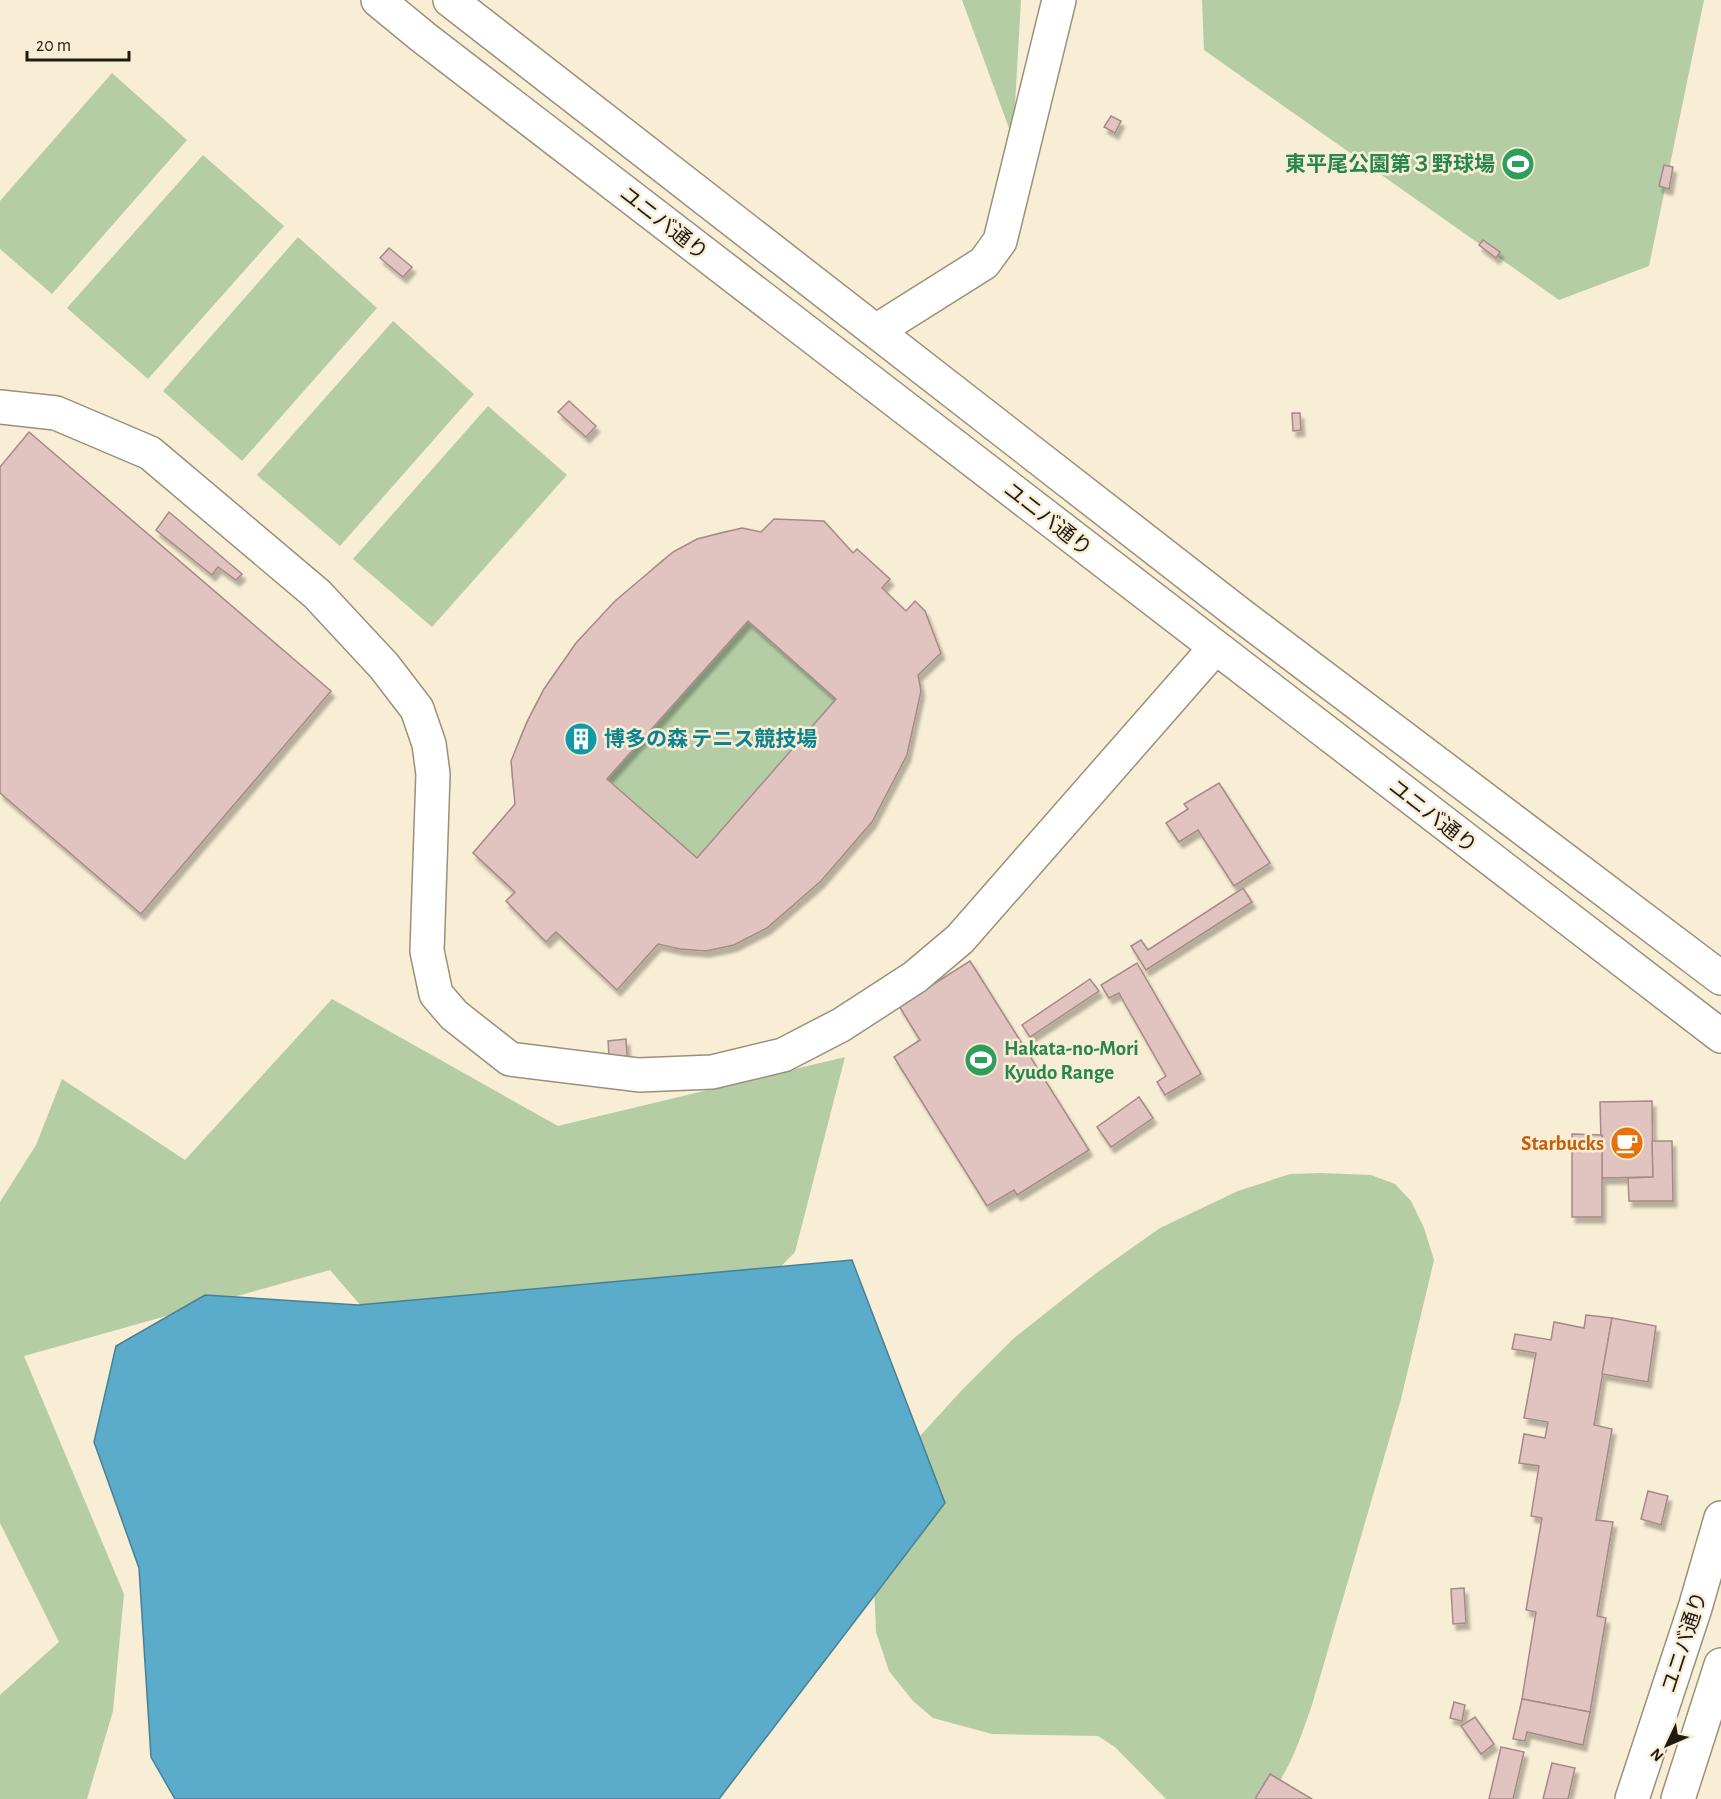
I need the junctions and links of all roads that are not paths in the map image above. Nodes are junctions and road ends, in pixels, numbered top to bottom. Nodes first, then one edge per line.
1 (378, 0) edge
2 (450, 0) edge
3 (1059, 0) edge
4 (876, 331) junction
5 (0, 407) edge
6 (1215, 648) junction
7 (1721, 978) edge
8 (1721, 1036) edge
9 (1721, 1518) edge
10 (1721, 1665) edge
11 (1632, 1799) edge
12 (1678, 1799) edge

1 - 6 street, ユニバ通り
2 - 4 street, ユニバ通り
3 - 4 street
4 - 7 street, ユニバ通り
5 - 6 street
6 - 8 street, ユニバ通り
9 - 11 street, ユニバ通り
10 - 12 street, ユニバ通り

